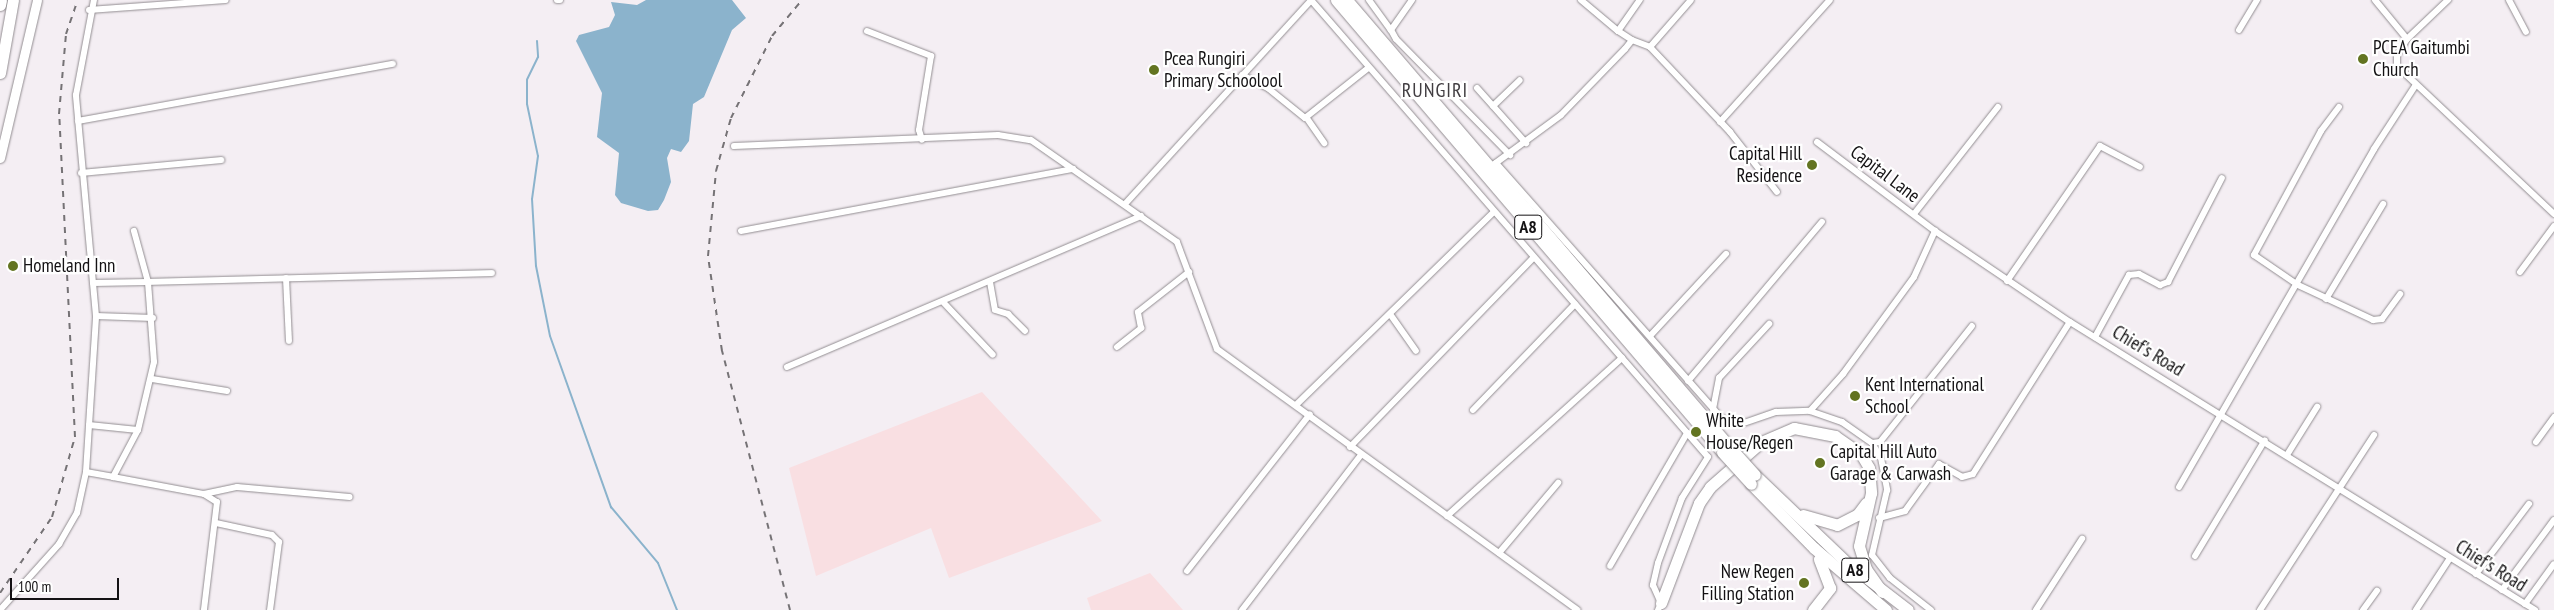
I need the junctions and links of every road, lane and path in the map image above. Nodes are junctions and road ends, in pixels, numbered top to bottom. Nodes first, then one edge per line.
1 (1, 0) edge
2 (13, 0) edge
3 (36, 0) edge
4 (94, 0) edge
5 (226, 0) edge
6 (1311, 0) edge
7 (1336, 0) edge
8 (1347, 0) edge
9 (1369, 0) edge
10 (1412, 0) edge
11 (1581, 0) edge
12 (1640, 0) edge
13 (1691, 0) edge
14 (1830, 0) edge
15 (2257, 0) edge
16 (2375, 0) edge
17 (2448, 0) edge
18 (2509, 0) edge
19 (0, 5) edge
20 (89, 10) junction
21 (1391, 30) junction
22 (2239, 30) dead end
23 (1618, 31) junction
24 (867, 32) dead end
25 (2526, 32) dead end
26 (2407, 39) junction
27 (1632, 40) junction
28 (1650, 47) junction
29 (393, 64) dead end
30 (1368, 68) junction
31 (0, 73) edge
32 (1242, 75) junction
33 (1520, 80) dead end
34 (2415, 86) junction
35 (1477, 88) dead end
36 (1493, 106) junction
37 (2339, 106) dead end
38 (1998, 107) dead end
39 (1306, 118) junction
40 (78, 121) junction
41 (1720, 122) junction
42 (922, 140) junction
43 (1817, 142) dead end
44 (1324, 143) dead end
45 (1526, 143) junction
46 (734, 146) dead end
47 (1510, 154) junction
48 (0, 158) edge
49 (221, 160) dead end
50 (1492, 165) junction
51 (2140, 167) dead end
52 (1073, 169) junction
53 (81, 173) junction
54 (2222, 178) dead end
55 (1777, 192) dead end
56 (1126, 204) junction
57 (2383, 204) dead end
58 (1494, 212) junction
59 (1914, 214) junction
60 (2554, 214) edge
61 (1141, 216) junction
62 (1822, 222) dead end
63 (2554, 226) edge
64 (134, 231) dead end
65 (741, 231) dead end
66 (1935, 231) junction
67 (1726, 254) dead end
68 (1534, 258) junction
69 (1189, 272) junction
70 (2520, 272) dead end
71 (492, 274) dead end
72 (286, 278) junction
73 (2007, 281) junction
74 (148, 282) junction
75 (990, 282) junction
76 (93, 283) junction
77 (2298, 285) junction
78 (2400, 294) dead end
79 (2326, 299) junction
80 (944, 303) junction
81 (1575, 304) junction
82 (1390, 314) junction
83 (96, 316) junction
84 (153, 318) junction
85 (2070, 322) junction
86 (1769, 324) dead end
87 (1972, 326) dead end
88 (1025, 332) dead end
89 (1650, 336) junction
90 (2095, 338) junction
91 (289, 341) dead end
92 (1118, 347) dead end
93 (1416, 351) dead end
94 (993, 354) dead end
95 (1622, 358) junction
96 (787, 367) dead end
97 (152, 378) junction
98 (1688, 380) junction
99 (227, 390) dead end
100 (1298, 404) junction
101 (2317, 408) dead end
102 (1714, 409) junction
103 (1473, 410) dead end
104 (1810, 411) junction
105 (1310, 414) junction
106 (2222, 415) junction
107 (2554, 417) edge
108 (1842, 422) junction
109 (89, 425) junction
110 (138, 430) junction
111 (1687, 433) junction
112 (2374, 435) dead end
113 (1835, 436) junction
114 (2265, 440) junction
115 (2536, 442) dead end
116 (1872, 443) junction
117 (1350, 447) junction
118 (1725, 449) junction
119 (1361, 455) junction
120 (2287, 455) junction
121 (86, 472) junction
122 (113, 477) junction
123 (1753, 479) junction
124 (1558, 483) dead end
125 (2179, 487) dead end
126 (2340, 489) junction
127 (1871, 493) junction
128 (204, 494) junction
129 (1774, 496) junction
130 (350, 497) dead end
131 (2529, 504) dead end
132 (1775, 510) junction
133 (1447, 516) junction
134 (1879, 518) junction
135 (2554, 520) edge
136 (216, 523) junction
137 (2082, 539) dead end
138 (1499, 552) junction
139 (2194, 556) dead end
140 (2450, 558) junction
141 (2554, 564) edge
142 (1610, 566) dead end
143 (1188, 570) dead end
144 (2476, 574) junction
145 (2502, 590) junction
146 (2376, 591) dead end
147 (1882, 592) junction
148 (2525, 604) junction
149 (1660, 606) edge
150 (2418, 609) edge
151 (0, 610) edge
152 (204, 610) edge
153 (270, 610) edge
154 (1242, 610) edge
155 (1578, 610) edge
156 (1813, 610) edge
157 (1886, 610) edge
158 (1908, 610) edge
159 (1931, 610) edge
160 (2036, 610) edge
161 (2260, 610) edge
162 (2363, 610) edge
163 (2535, 610) edge

1 - 19 highway
2 - 31 highway
3 - 48 main road
4 - 20 street
5 - 20 street
6 - 30 street
6 - 32 street
7 - 118 highway, A8
8 - 50 highway, A8
9 - 21 street
10 - 21 street
11 - 23 street
12 - 23 street
13 - 28 street
14 - 41 street
15 - 22 street
16 - 26 street
17 - 26 street
18 - 25 street
20 - 40 street
21 - 47 street
23 - 27 street
24 - 42 street
26 - 34 street
27 - 28 street
27 - 45 street
28 - 41 street
29 - 40 street
30 - 39 street
30 - 58 street
32 - 39 street
32 - 56 street
33 - 36 street
34 - 60 street
34 - 77 street
35 - 36 street
36 - 45 street
37 - 77 street
38 - 59 street
39 - 44 street
40 - 53 street
41 - 55 street
42 - 46 street
42 - 52 street
43 - 59 street, Capital Lane
45 - 47 street
47 - 50 street
49 - 53 street
50 - 89 street
50 - 118 highway, A8
51 - 73 street
52 - 56 street
52 - 65 street
53 - 76 street
54 - 90 street
56 - 61 street
57 - 79 street
58 - 68 street
58 - 82 street
59 - 66 street, Capital Lane
61 - 69 street
61 - 75 street
62 - 98 street
63 - 70 street
64 - 74 street
66 - 73 street, Chief's Road
66 - 104 street
67 - 89 street
68 - 81 street
68 - 117 street
69 - 92 street
69 - 100 street
71 - 72 street
72 - 74 street
72 - 91 street
73 - 85 street, Chief's Road
74 - 76 street
74 - 84 street
75 - 80 street
75 - 88 street
76 - 83 street
77 - 79 street
77 - 106 street
78 - 79 street
80 - 94 street
80 - 96 street
81 - 95 street
81 - 103 street
82 - 93 street
82 - 100 street
83 - 84 street
83 - 109 street
84 - 97 street
85 - 90 street, Chief's Road
85 - 134 street
86 - 102 street
87 - 116 street
89 - 98 street
90 - 106 street, Chief's Road
95 - 111 street
95 - 133 street
97 - 99 street
97 - 110 street
98 - 102 street
100 - 105 street
101 - 120 street
102 - 104 street
104 - 108 street
105 - 117 street
105 - 143 street
106 - 114 street, Chief's Road
106 - 125 street
107 - 115 street
108 - 113 street
108 - 116 street
109 - 110 street
109 - 121 street
110 - 122 street
111 - 142 street
111 - 149 street
112 - 126 street
113 - 127 highway
113 - 149 highway
114 - 120 street, Chief's Road
114 - 139 street
116 - 134 street
117 - 119 street
118 - 123 highway, A8, bridge
119 - 133 street
119 - 154 street
120 - 126 street, Chief's Road
121 - 122 street
121 - 151 street
122 - 128 street
123 - 129 highway, A8
123 - 132 highway, A8
124 - 138 street
126 - 140 street, Chief's Road
126 - 161 street
127 - 129 highway
127 - 147 highway
128 - 130 street
128 - 136 street
129 - 147 highway, A8
131 - 144 street
132 - 156 highway
132 - 157 highway, A8
133 - 138 street
134 - 159 street
135 - 145 street
136 - 152 street
136 - 153 street
137 - 160 street
138 - 155 street
140 - 144 street, Chief's Road
140 - 150 street
141 - 148 street
144 - 145 street, Chief's Road
145 - 148 street, Chief's Road
146 - 162 street
147 - 158 highway, A8
148 - 163 street, Chief's Road

